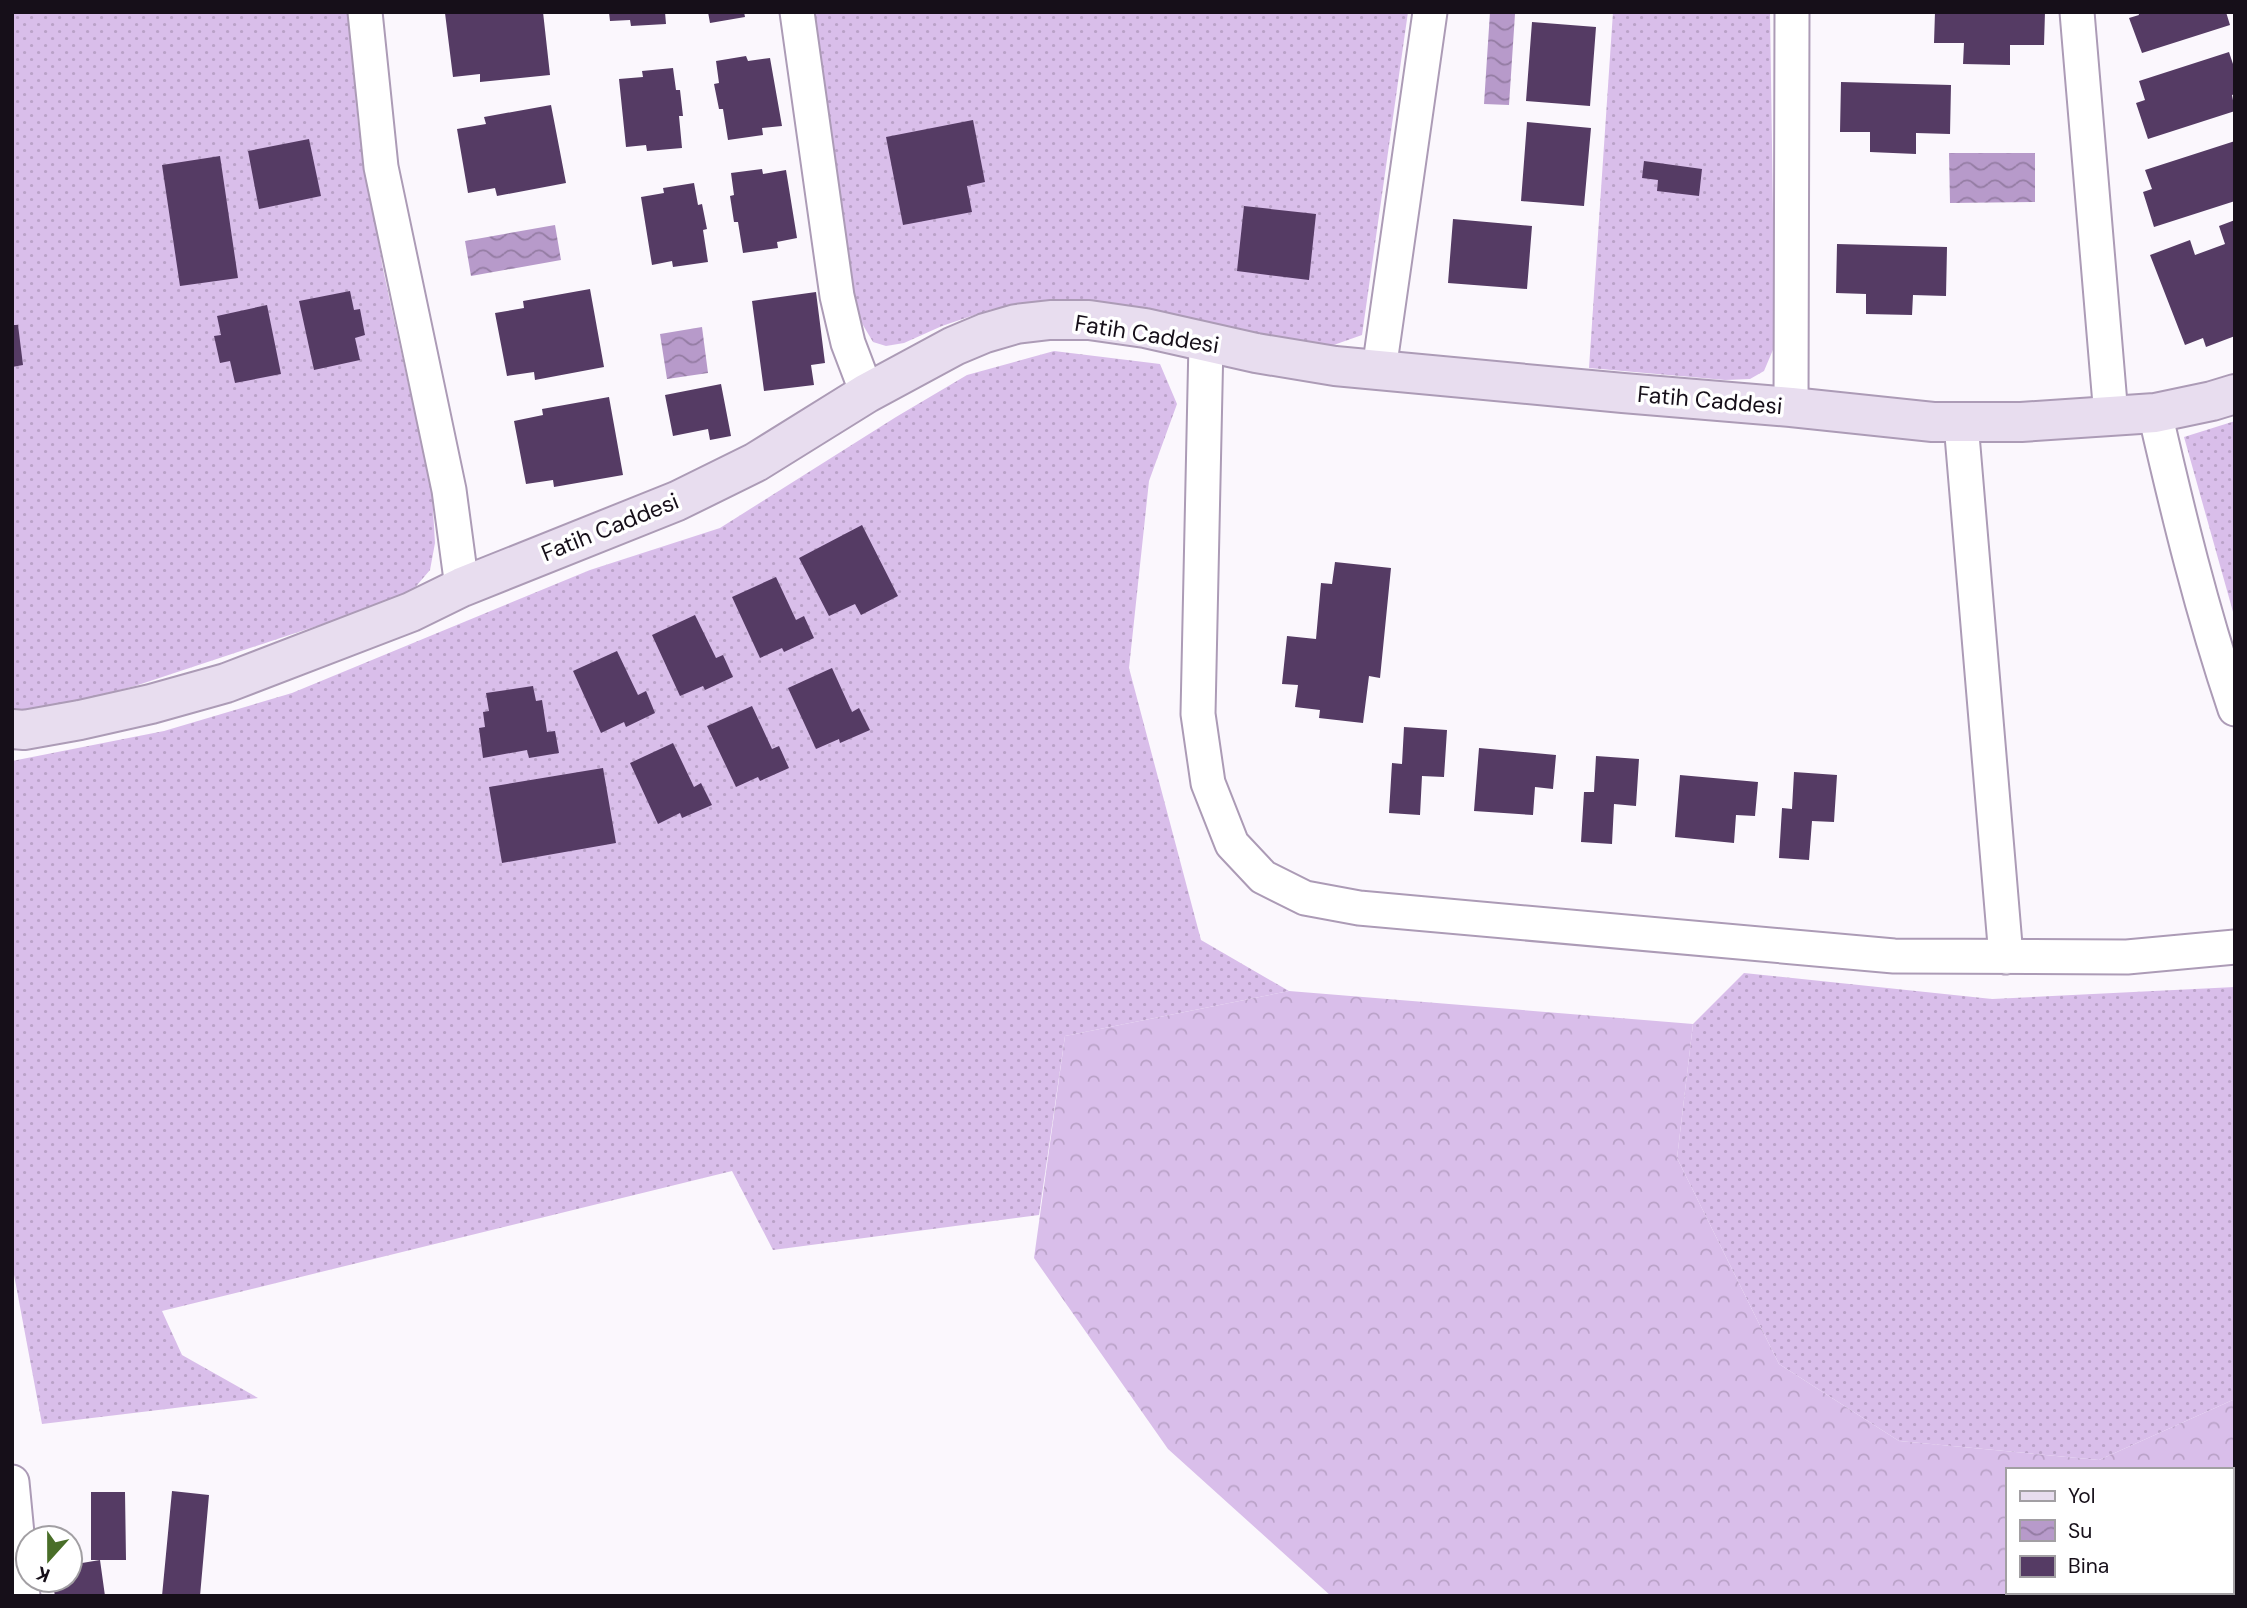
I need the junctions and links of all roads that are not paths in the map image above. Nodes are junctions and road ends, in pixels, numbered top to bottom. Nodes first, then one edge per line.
1 (365, 12) edge
2 (797, 12) edge
3 (1430, 12) edge
4 (1792, 12) edge
5 (2077, 12) edge
6 (1206, 342) junction
7 (1379, 370) junction
8 (867, 393) junction
9 (2235, 394) edge
10 (1791, 407) junction
11 (2155, 413) junction
12 (2111, 416) junction
13 (1961, 423) junction
14 (462, 587) junction
15 (2235, 709) edge
16 (12, 729) edge
17 (2235, 947) edge
18 (2006, 957) junction
19 (12, 1482) edge
20 (23, 1596) edge

1 - 14 street
2 - 8 street
3 - 7 street
4 - 10 street
5 - 12 street
6 - 7 street, Fatih Caddesi
6 - 8 street, Fatih Caddesi
6 - 18 street
7 - 10 street, Fatih Caddesi
8 - 14 street, Fatih Caddesi
9 - 11 street, Fatih Caddesi
10 - 13 street, Fatih Caddesi
11 - 12 street, Fatih Caddesi
11 - 15 street
12 - 13 street, Fatih Caddesi
13 - 18 street
14 - 16 street, Fatih Caddesi
17 - 18 street
19 - 20 street

